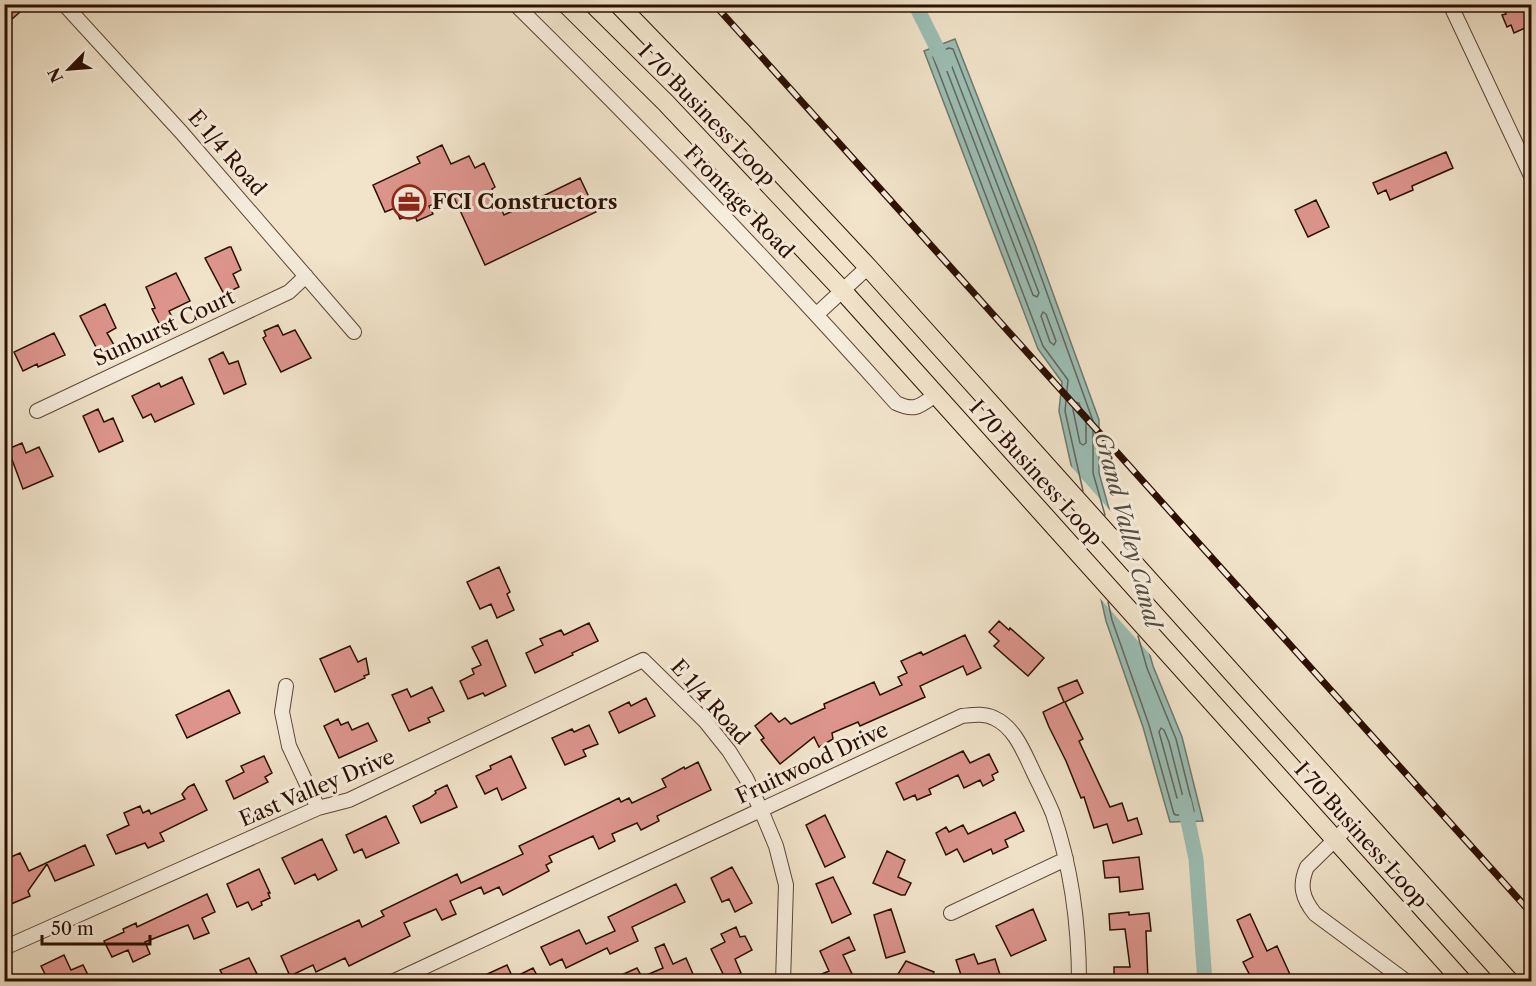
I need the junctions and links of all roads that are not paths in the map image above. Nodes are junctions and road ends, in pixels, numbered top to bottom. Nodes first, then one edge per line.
1 (64, 4) edge
2 (515, 4) edge
3 (566, 4) edge
4 (618, 4) edge
5 (1450, 4) edge
6 (1532, 178) edge
7 (868, 267) junction
8 (306, 276) junction
9 (842, 290) junction
10 (817, 314) junction
11 (354, 332) dead end
12 (934, 394) junction
13 (37, 411) dead end
14 (643, 660) joint
15 (286, 686) dead end
16 (318, 808) junction
17 (761, 810) junction
18 (1361, 814) junction
19 (1334, 839) junction
20 (1066, 859) junction
21 (951, 913) dead end
22 (4, 948) edge
23 (392, 981) edge
24 (783, 981) edge
25 (1079, 981) edge
26 (1407, 981) edge
27 (1463, 981) edge
28 (1510, 981) edge

1 - 8 street, E 1/4 Road
2 - 10 street, Frontage Road
3 - 9 main road, I 70 Business Loop
4 - 7 main road, I 70 Business Loop
5 - 6 street
7 - 9 street
7 - 18 main road, I 70 Business Loop
8 - 11 street, E 1/4 Road
8 - 13 street, Sunburst Court
9 - 10 street
9 - 12 main road, I 70 Business Loop
10 - 12 street, Frontage Road
12 - 19 main road, I 70 Business Loop
14 - 16 street, East Valley Drive
14 - 17 street, E 1/4 Road
15 - 16 street
16 - 22 street, East Valley Drive
17 - 20 street, Fruitwood Drive
17 - 23 street, Fruitwood Drive
17 - 24 street, E 1/4 Road
18 - 19 street
18 - 28 main road, I 70 Business Loop
19 - 26 street
19 - 27 main road, I 70 Business Loop
20 - 21 street
20 - 25 street, Fruitwood Drive

